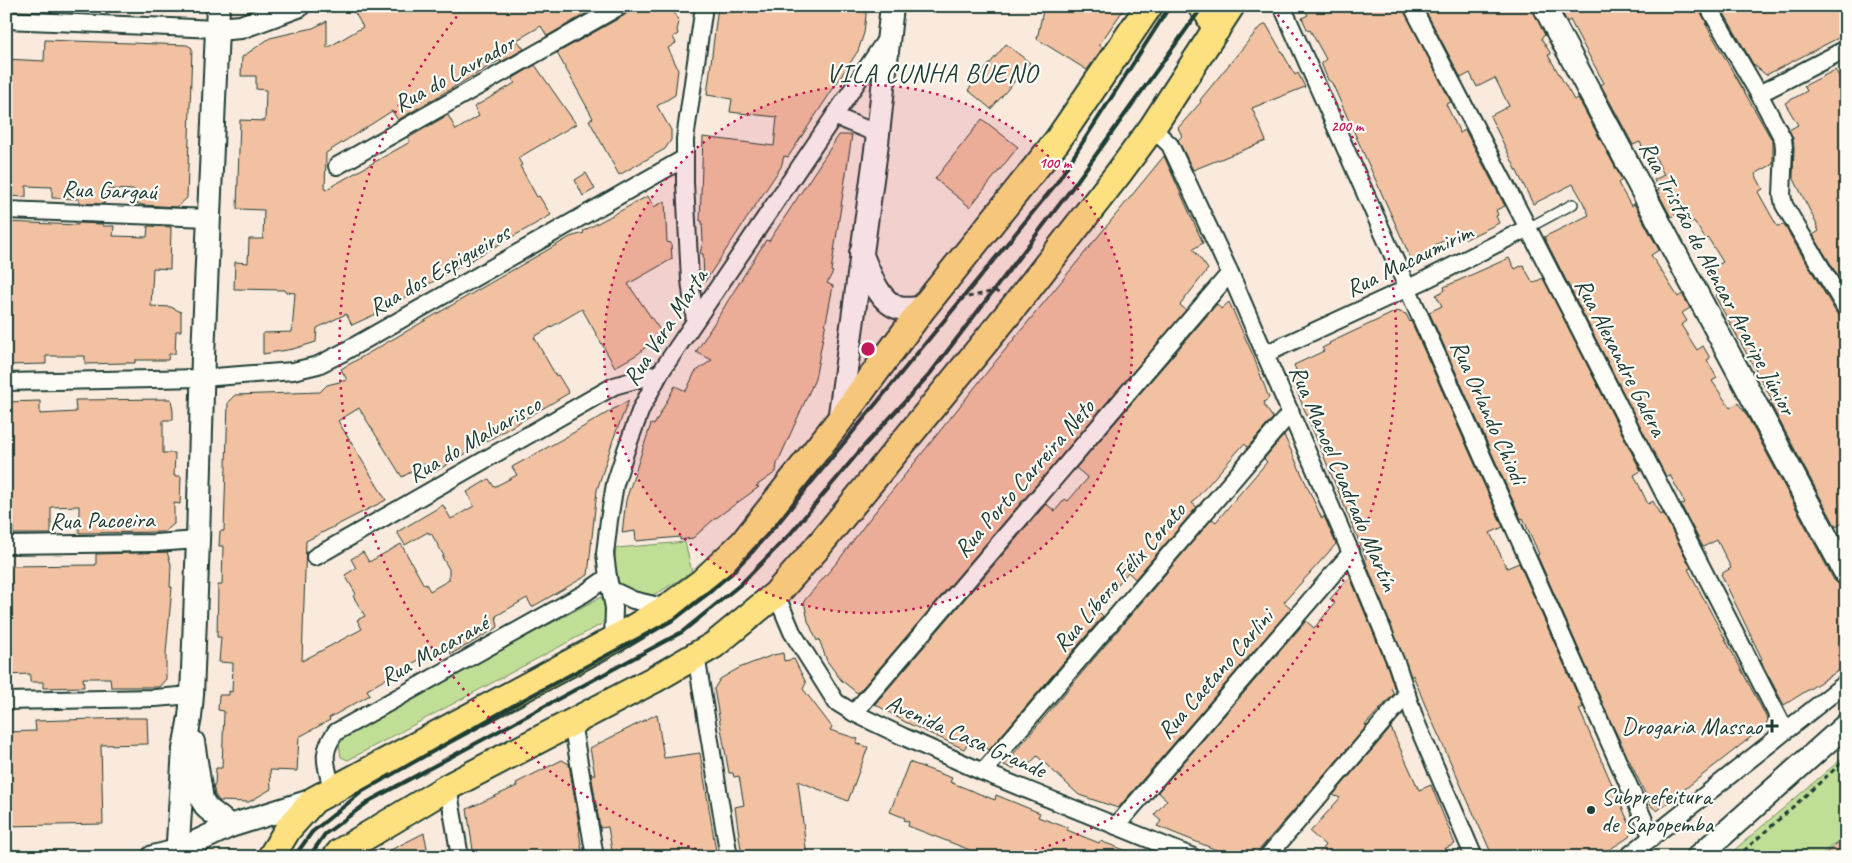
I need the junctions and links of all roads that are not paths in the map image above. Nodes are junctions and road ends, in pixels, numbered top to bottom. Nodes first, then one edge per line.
1 (218, 6) edge
2 (298, 6) edge
3 (620, 6) edge
4 (704, 6) edge
5 (892, 6) edge
6 (1149, 6) edge
7 (1200, 6) edge
8 (1231, 6) edge
9 (1282, 6) edge
10 (1412, 6) edge
11 (1544, 6) edge
12 (1708, 6) edge
13 (6, 20) edge
14 (218, 29) junction
15 (1216, 30) junction
16 (888, 37) junction
17 (1846, 49) edge
18 (1759, 94) junction
19 (834, 116) junction
20 (1152, 128) junction
21 (878, 134) junction
22 (685, 158) junction
23 (337, 166) dead end
24 (1573, 204) dead end
25 (6, 210) edge
26 (209, 218) junction
27 (1528, 228) junction
28 (861, 254) junction
29 (1230, 273) junction
30 (1408, 288) junction
31 (923, 308) junction
32 (1846, 309) edge
33 (695, 320) junction
34 (1265, 354) junction
35 (660, 373) junction
36 (202, 378) junction
37 (6, 382) edge
38 (1291, 412) junction
39 (839, 421) junction
40 (198, 540) junction
41 (6, 545) edge
42 (1351, 553) junction
43 (315, 556) dead end
44 (1846, 574) edge
45 (609, 583) junction
46 (776, 594) junction
47 (667, 608) junction
48 (613, 640) junction
49 (696, 655) junction
50 (1846, 683) edge
51 (1407, 694) junction
52 (6, 701) edge
53 (191, 706) junction
54 (854, 713) junction
55 (572, 722) junction
56 (1846, 726) edge
57 (1785, 730) junction
58 (983, 772) junction
59 (448, 786) junction
60 (323, 795) junction
61 (230, 826) junction
62 (1116, 826) junction
63 (1652, 838) junction
64 (179, 855) edge
65 (334, 855) edge
66 (153, 857) edge
67 (271, 857) edge
68 (460, 857) edge
69 (595, 857) edge
70 (729, 857) edge
71 (1193, 857) edge
72 (1267, 857) edge
73 (1474, 857) edge
74 (1627, 857) edge
75 (1698, 857) edge

1 - 14 street
2 - 14 street
3 - 23 street, Rua do Lavrador
4 - 22 street
5 - 16 street
6 - 31 main road
7 - 15 main road
8 - 15 main road
9 - 30 street, Rua Orlando Chiodi
10 - 27 street, Rua Alexandre Galera
11 - 44 street, Rua Tristão de Alencar Araripe Júnior
12 - 18 street
13 - 14 street
14 - 26 street
15 - 20 main road
16 - 19 street, Rua Vera Marta
16 - 21 street
17 - 18 street
18 - 32 street
19 - 21 street
19 - 33 street, Rua Vera Marta
20 - 29 street, Rua Manoel Cuadrado Martín
20 - 46 main road
21 - 28 street
22 - 33 street
22 - 36 street, Rua dos Espigueiros
24 - 27 lane, Rua Macaumirim
25 - 26 street, Rua Gargaú
26 - 36 street
27 - 30 street, Rua Macaumirim
27 - 57 street, Rua Alexandre Galera
28 - 31 street
28 - 39 street
29 - 34 street, Rua Manoel Cuadrado Martín
29 - 54 street, Rua Porto Carreira Neto
30 - 34 street, Rua Macaumirim
30 - 63 street, Rua Orlando Chiodi
31 - 39 main road
33 - 35 street, Rua Vera Marta
34 - 38 street, Rua Manoel Cuadrado Martín
35 - 43 street, Rua do Malvarisco
35 - 45 street, Rua Vera Marta
36 - 37 street, Rua dos Espigueiros
36 - 40 street
38 - 42 street, Rua Manoel Cuadrado Martín
38 - 58 street, Rua Líbero Félix Corato
39 - 47 main road
40 - 41 street, Rua Pacoeira
40 - 53 street
42 - 51 street, Rua Manoel Cuadrado Martín
42 - 62 street, Rua Caetano Carlini
45 - 47 street
45 - 48 street, Rua Vera Marta
45 - 60 street, Rua Macarané
46 - 49 main road
46 - 54 street, Avenida Casa Grande
47 - 48 main road
48 - 60 main road
49 - 55 main road
49 - 70 street
50 - 57 street
51 - 72 street
51 - 73 street, Rua Manoel Cuadrado Martín
52 - 53 street
53 - 61 street
53 - 64 street
54 - 58 street, Avenida Casa Grande
55 - 59 main road
55 - 69 street
56 - 75 street
57 - 63 street
58 - 62 street, Avenida Casa Grande
59 - 65 main road
59 - 68 street
60 - 61 street
60 - 67 main road
61 - 64 street
62 - 71 street, Avenida Casa Grande
63 - 74 street
64 - 66 street

